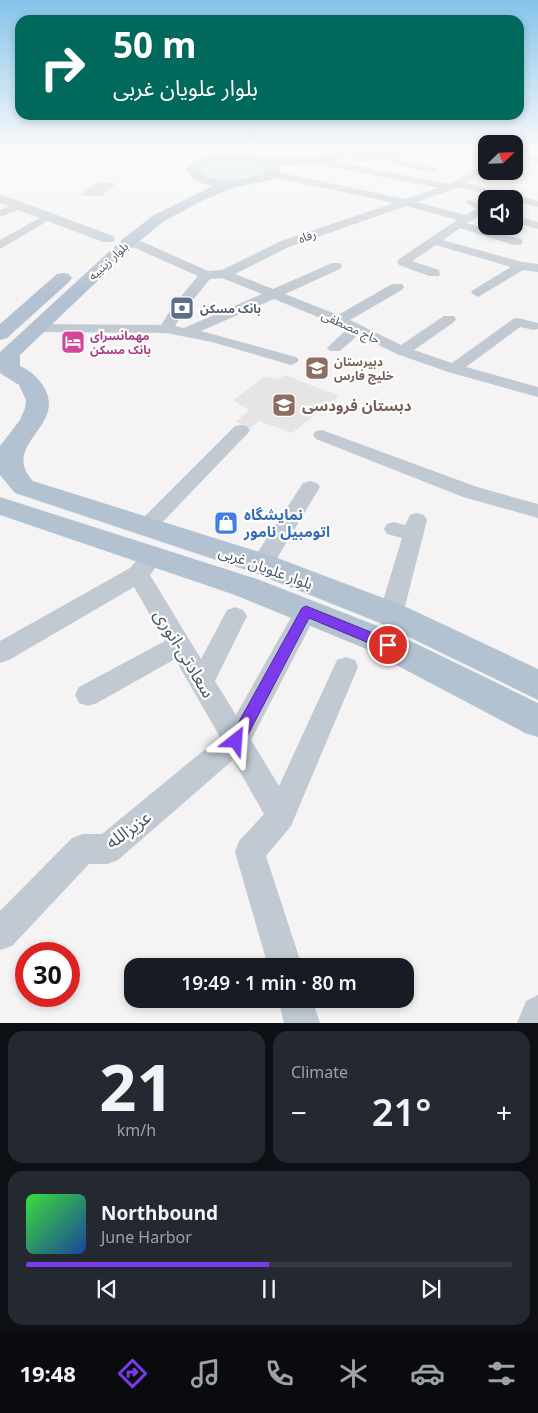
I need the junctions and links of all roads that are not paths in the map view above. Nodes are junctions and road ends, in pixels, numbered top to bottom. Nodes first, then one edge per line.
1 (167, 197) edge
2 (200, 197) edge
3 (381, 197) edge
4 (420, 197) edge
5 (506, 197) edge
6 (0, 198) edge
7 (405, 202) junction
8 (470, 203) dead end
9 (538, 204) edge
10 (19, 206) junction
11 (0, 214) edge
12 (47, 217) junction
13 (465, 220) junction
14 (478, 220) edge
15 (523, 222) edge
16 (538, 226) edge
17 (108, 239) junction
18 (130, 241) junction
19 (435, 241) junction
20 (517, 242) dead end
21 (0, 245) edge
22 (93, 252) dead end
23 (79, 265) dead end
24 (336, 266) dead end
25 (521, 266) junction
26 (538, 268) edge
27 (434, 273) dead end
28 (224, 274) junction
29 (206, 275) junction
30 (397, 287) dead end
31 (478, 293) dead end
32 (273, 294) junction
33 (448, 319) dead end
34 (340, 320) junction
35 (534, 326) dead end
36 (357, 328) junction
37 (166, 329) junction
38 (187, 332) junction
39 (0, 334) edge
40 (29, 335) junction
41 (0, 340) edge
42 (335, 348) dead end
43 (402, 351) junction
44 (291, 360) dead end
45 (4, 367) edge
46 (454, 369) junction
47 (537, 391) edge
48 (241, 430) dead end
49 (322, 435) dead end
50 (5, 457) edge
51 (310, 487) dead end
52 (0, 506) edge
53 (538, 511) edge
54 (147, 526) junction
55 (408, 528) dead end
56 (262, 564) junction
57 (146, 565) junction
58 (306, 611) junction
59 (235, 616) dead end
60 (394, 626) junction
61 (180, 645) junction
62 (0, 653) edge
63 (346, 667) dead end
64 (202, 682) junction
65 (538, 685) edge
66 (88, 695) dead end
67 (538, 721) edge
68 (236, 741) junction
69 (281, 816) junction
70 (0, 934) edge
71 (283, 958) edge
72 (298, 1008) edge
73 (538, 1013) edge
74 (302, 1023) edge
75 (535, 1023) edge

1 - 17 main road, بلوار زینبیه
2 - 18 main road, بلوار زینبیه
3 - 7 street
4 - 7 street, رفاه
5 - 9 street
6 - 10 street
7 - 13 street
7 - 28 street, رفاه
8 - 13 street
10 - 11 street
10 - 12 street
12 - 17 street
12 - 21 street
13 - 14 street
13 - 19 street
13 - 20 street
15 - 16 street
17 - 22 main road, بلوار زینبیه
18 - 29 street
18 - 40 main road, بلوار زینبیه
19 - 25 street
19 - 27 street
23 - 39 main road, بلوار زینبیه
24 - 32 street
25 - 26 street
25 - 31 street
28 - 29 street, رفاه
28 - 32 street, حاج مصطفی
29 - 37 street
30 - 34 street
32 - 34 street, حاج مصطفی
32 - 38 street
33 - 43 street
34 - 36 street, حاج مصطفی
35 - 46 street
36 - 42 street
36 - 43 street, حاج مصطفی
37 - 38 street
37 - 40 street
38 - 44 street
40 - 41 main road
40 - 45 main road, بلوار زینبیه
43 - 46 street, حاج مصطفی
45 - 50 main road
46 - 47 street, حاج مصطفی
48 - 54 street
49 - 53 street
50 - 54 main road, بلوار علویان غربی
51 - 56 street
52 - 57 main road, بلوار علویان غربی
54 - 56 main road, بلوار علویان غربی
55 - 60 street
56 - 60 main road, بلوار علویان غربی
57 - 58 main road, بلوار علویان غربی
57 - 61 street, سعادتی-انوری
57 - 62 street
58 - 60 main road, بلوار علویان غربی
58 - 68 street
59 - 64 street
60 - 65 main road, بلوار علویان غربی
60 - 67 main road, بلوار علویان غربی
61 - 64 street, سعادتی-انوری
61 - 66 street
63 - 69 street
64 - 68 street, سعادتی-انوری
68 - 69 street, سعادتی-انوری
68 - 70 street, عزیزالله
69 - 71 street
72 - 74 street
73 - 75 street

